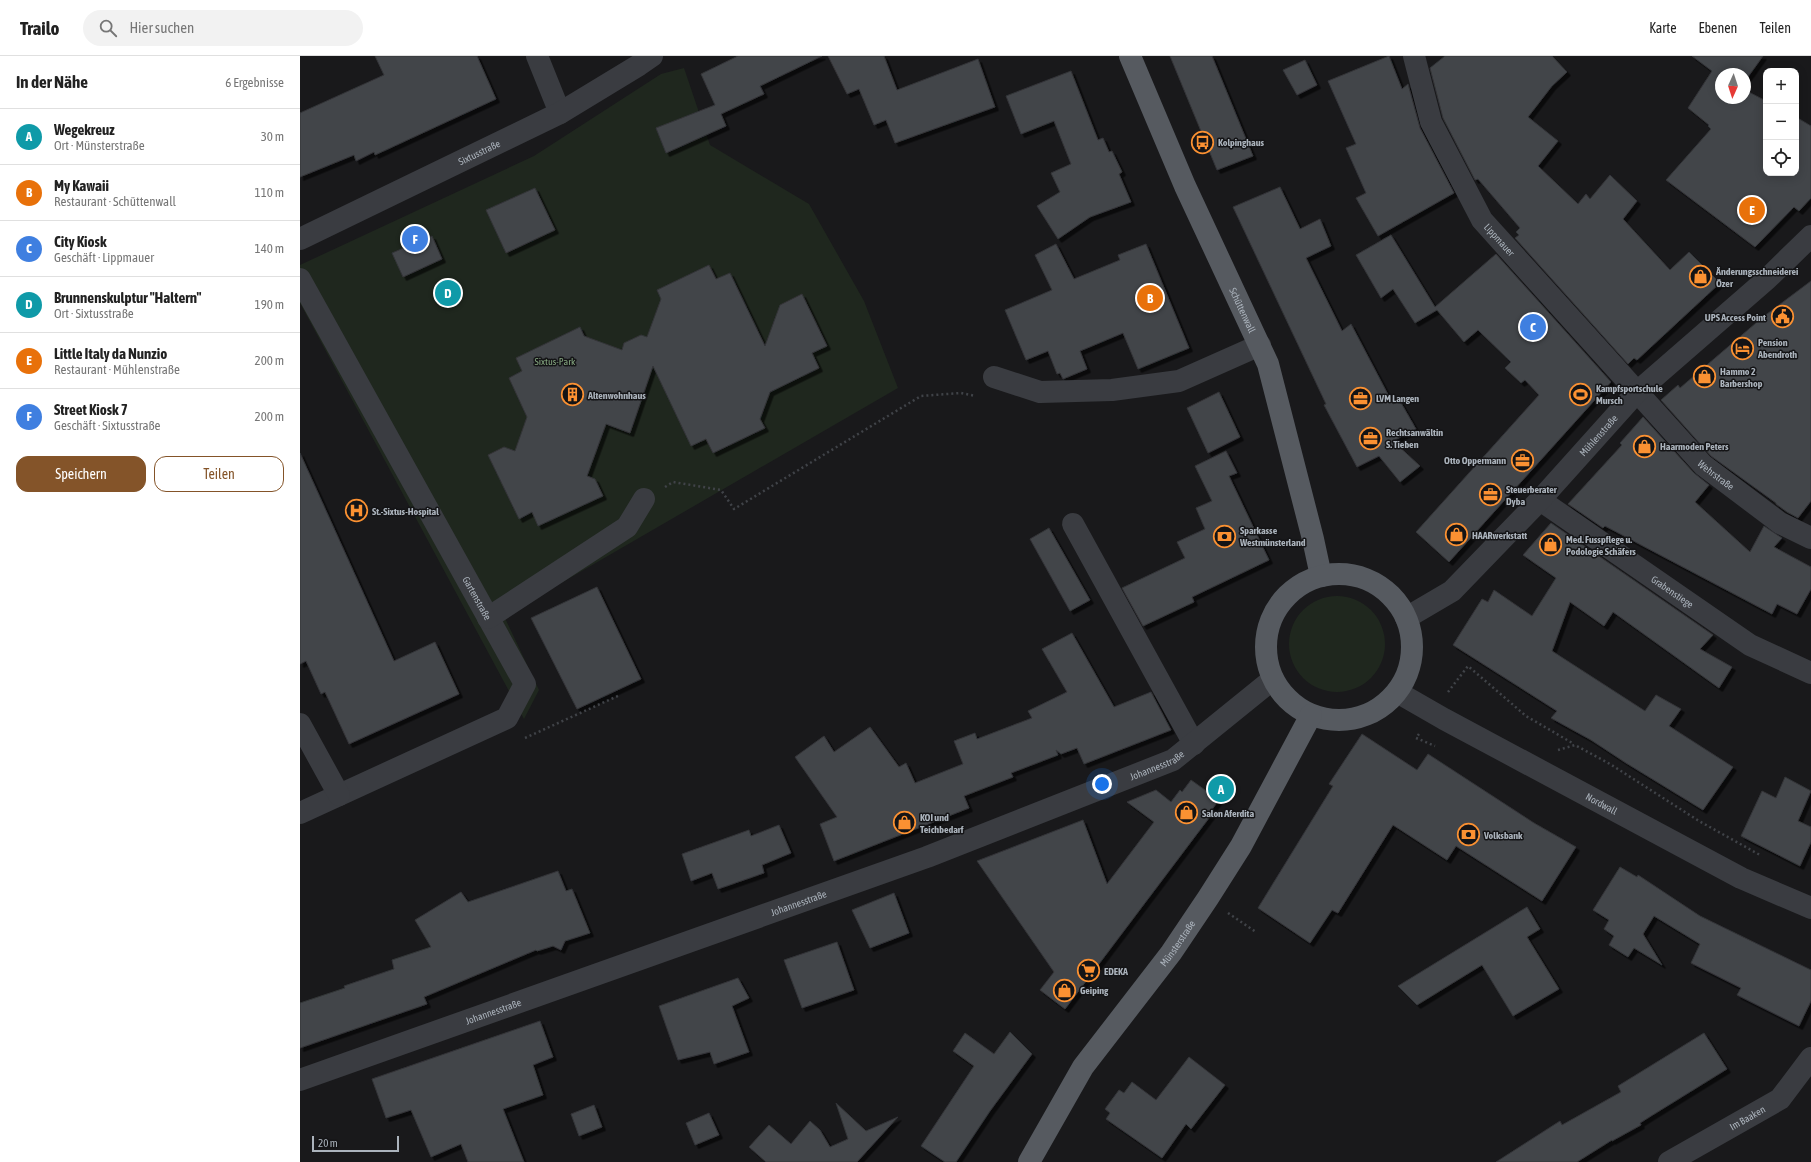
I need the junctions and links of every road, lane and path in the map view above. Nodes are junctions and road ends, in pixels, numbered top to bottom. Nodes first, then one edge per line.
1 (537, 56) edge
2 (652, 56) edge
3 (1130, 56) edge
4 (1414, 56) edge
5 (560, 112) junction
6 (1811, 236) edge
7 (300, 239) edge
8 (300, 279) edge
9 (1260, 346) junction
10 (994, 377) dead end
11 (1636, 393) junction
12 (892, 412) dead end
13 (644, 499) joint
14 (1540, 500) junction
15 (1073, 524) dead end
16 (1811, 538) edge
17 (1321, 576) junction
18 (488, 618) junction
19 (1406, 618) junction
20 (1811, 673) edge
21 (1273, 680) junction
22 (1397, 692) junction
23 (620, 695) dead end
24 (1312, 715) junction
25 (301, 729) edge
26 (523, 740) dead end
27 (1194, 744) junction
28 (1522, 761) junction
29 (339, 795) junction
30 (300, 813) edge
31 (1763, 857) dead end
32 (1208, 898) junction
33 (1811, 908) edge
34 (1256, 932) dead end
35 (1811, 1058) edge
36 (300, 1080) edge
37 (1029, 1162) edge
38 (1669, 1162) edge

1 - 5 street
2 - 5 street, Sixtusstraße
3 - 9 main road, Schüttenwall
4 - 11 street, Lippmauer
5 - 7 street, Sixtusstraße
6 - 11 street, Mühlenstraße
8 - 18 street, Gartenstraße
9 - 10 street
9 - 17 main road, Schüttenwall
11 - 14 street, Mühlenstraße
11 - 16 street, Wehrstraße
12 - 13 path
13 - 18 street
14 - 19 street, Mühlenstraße
14 - 20 street, Grabenstiege
15 - 27 street
17 - 19 main road
17 - 21 main road
18 - 29 street, Gartenstraße
19 - 22 main road
21 - 24 main road
21 - 27 street, Johannesstraße
22 - 24 main road
22 - 28 street, Nordwall
23 - 26 path
24 - 32 main road, Münsterstraße
25 - 29 street
27 - 36 street, Johannesstraße
28 - 31 path
28 - 33 street, Nordwall
29 - 30 street, Gartenstraße
32 - 34 path
32 - 37 main road, Münsterstraße
35 - 38 street, Im Baaken

